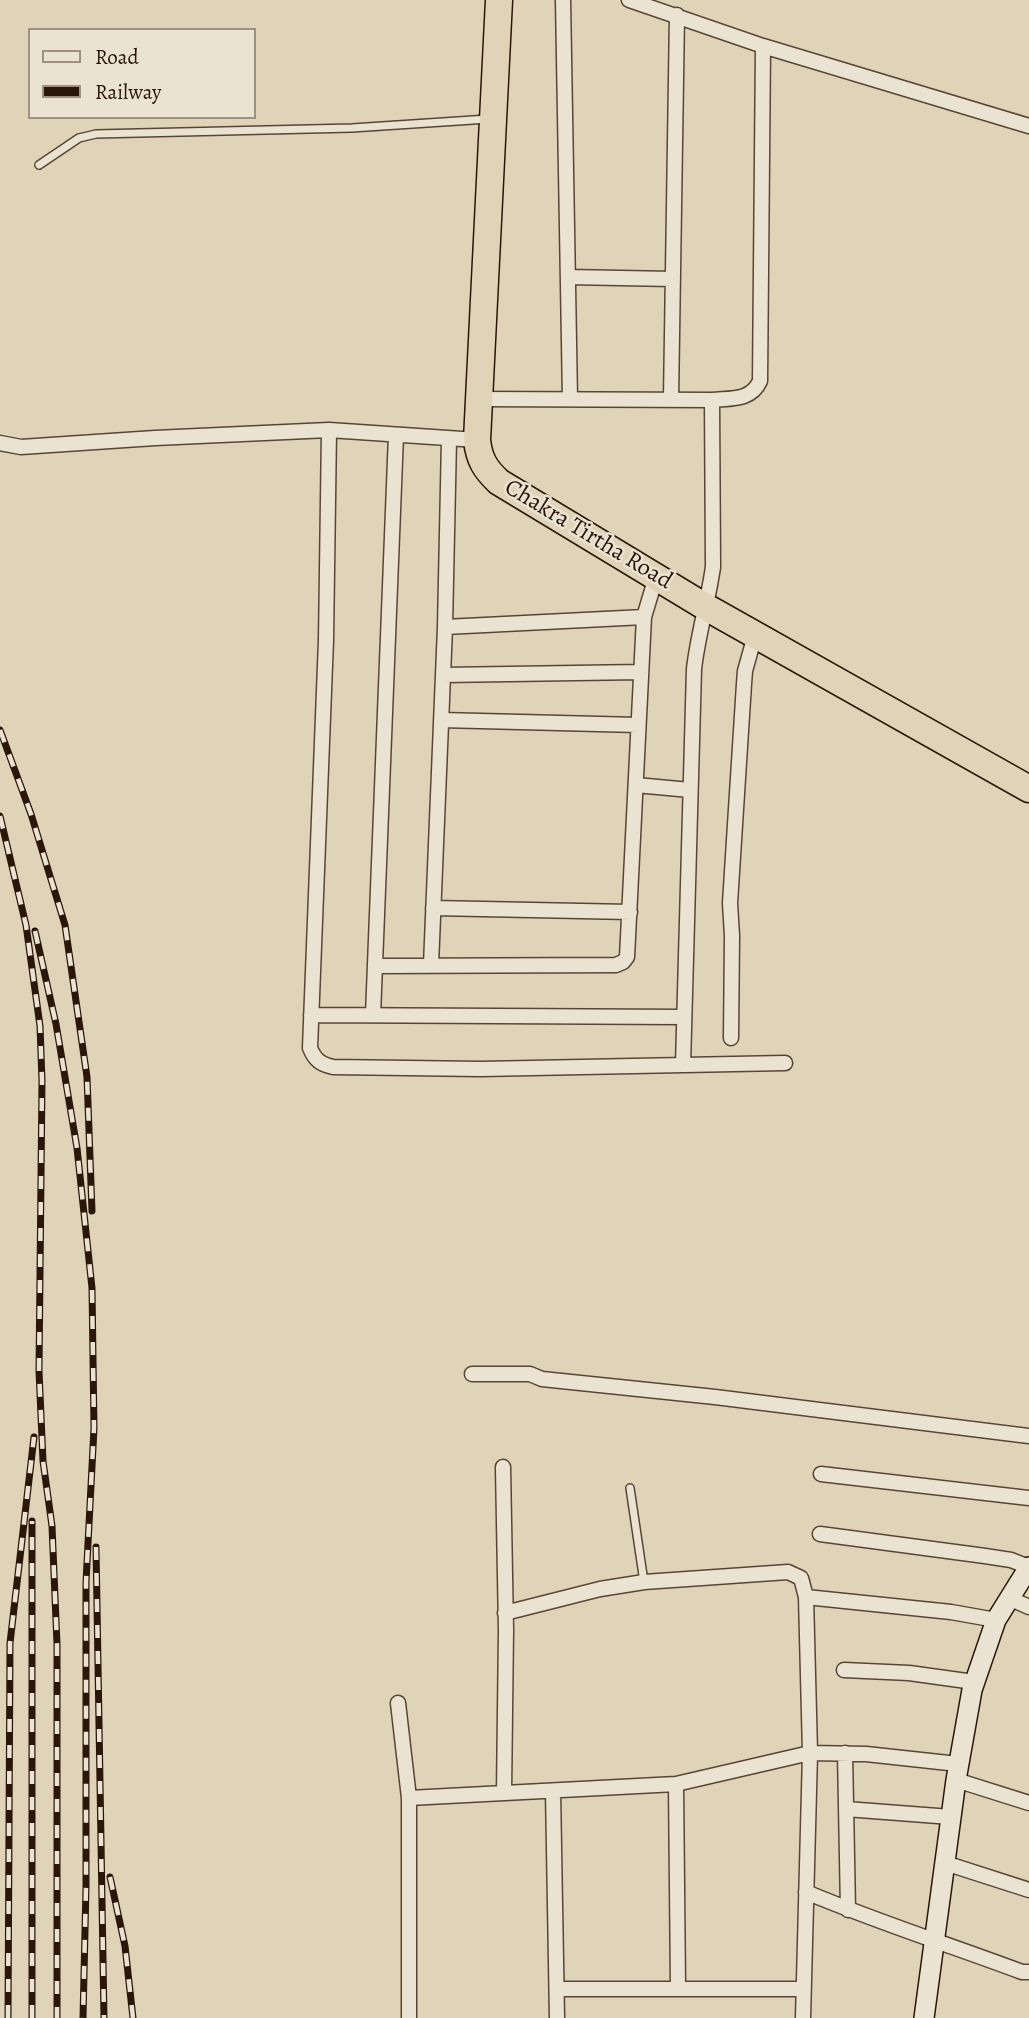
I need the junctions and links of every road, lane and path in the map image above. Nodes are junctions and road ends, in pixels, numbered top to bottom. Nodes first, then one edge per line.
1 (499, 0) edge
2 (563, 0) edge
3 (629, 0) edge
4 (677, 15) junction
5 (763, 46) junction
6 (493, 119) junction
7 (1029, 126) edge
8 (39, 165) dead end
9 (568, 277) junction
10 (673, 279) junction
11 (479, 398) junction
12 (570, 399) junction
13 (671, 399) junction
14 (712, 400) junction
15 (329, 430) junction
16 (396, 435) junction
17 (449, 439) junction
18 (477, 440) junction
19 (0, 443) edge
20 (656, 577) junction
21 (704, 606) junction
22 (644, 617) junction
23 (445, 627) junction
24 (755, 635) junction
25 (641, 672) junction
26 (443, 675) junction
27 (441, 720) junction
28 (638, 725) junction
29 (636, 785) junction
30 (1029, 789) edge
31 (690, 790) junction
32 (433, 908) junction
33 (630, 912) junction
34 (375, 965) junction
35 (431, 965) junction
36 (311, 1015) junction
37 (373, 1015) junction
38 (684, 1017) junction
39 (731, 1038) dead end
40 (785, 1063) dead end
41 (683, 1065) junction
42 (472, 1374) dead end
43 (1029, 1436) edge
44 (503, 1467) dead end
45 (821, 1474) dead end
46 (631, 1488) dead end
47 (1029, 1498) edge
48 (820, 1534) dead end
49 (1029, 1567) edge
50 (644, 1582) junction
51 (806, 1597) junction
52 (1009, 1598) junction
53 (1029, 1607) edge
54 (505, 1613) junction
55 (996, 1620) junction
56 (845, 1670) dead end
57 (974, 1682) junction
58 (398, 1703) dead end
59 (810, 1754) junction
60 (845, 1754) junction
61 (957, 1772) junction
62 (676, 1784) junction
63 (553, 1791) junction
64 (504, 1793) junction
65 (409, 1798) junction
66 (1029, 1803) edge
67 (846, 1809) junction
68 (951, 1817) junction
69 (945, 1863) junction
70 (1029, 1890) edge
71 (806, 1892) junction
72 (848, 1910) junction
73 (933, 1939) junction
74 (1029, 1972) edge
75 (557, 1989) junction
76 (678, 1989) junction
77 (803, 1989) junction
78 (410, 2018) edge
79 (557, 2018) edge
80 (803, 2018) edge
81 (924, 2018) edge

1 - 6 highway, Chakra Tirtha Road
2 - 9 street
3 - 4 street
4 - 5 street
4 - 10 street
5 - 7 street
5 - 14 street
6 - 8 lane
6 - 11 highway, Chakra Tirtha Road
9 - 10 street
9 - 12 street
10 - 13 street
11 - 12 street
11 - 18 highway, Chakra Tirtha Road
12 - 13 street
13 - 14 street
14 - 21 street
15 - 16 street
15 - 19 street
15 - 36 street
16 - 17 street
16 - 34 street
17 - 18 street
17 - 23 street
18 - 20 highway, Chakra Tirtha Road
20 - 21 highway, Chakra Tirtha Road
20 - 22 street
21 - 24 highway, Chakra Tirtha Road
21 - 31 street
22 - 23 street
22 - 25 street
23 - 26 street
24 - 30 highway, Chakra Tirtha Road
24 - 39 street
25 - 26 street
25 - 28 street
26 - 27 street
27 - 28 street
27 - 32 street
28 - 29 street
29 - 31 street
29 - 33 street
31 - 38 street
32 - 33 street
32 - 35 street
33 - 35 street
34 - 35 street
34 - 37 street
36 - 37 street
36 - 41 street
37 - 38 street
38 - 41 street
40 - 41 street
42 - 43 street
44 - 54 street
45 - 47 street
46 - 50 lane
48 - 49 street
49 - 52 main road
50 - 51 street
50 - 54 street
51 - 55 street
51 - 59 street
52 - 53 street
52 - 55 main road
54 - 64 street
55 - 57 main road
56 - 57 street
57 - 61 main road
58 - 65 street
59 - 60 street
59 - 62 street
59 - 71 street
60 - 61 street
60 - 67 street
61 - 66 street
61 - 68 main road
62 - 63 street
62 - 76 street
63 - 64 street
63 - 75 street
64 - 65 street
65 - 78 street
67 - 68 street
67 - 72 street
68 - 69 main road
69 - 70 street
69 - 73 main road
71 - 72 street
71 - 77 street
72 - 73 street
73 - 74 street
73 - 81 main road
75 - 76 street
75 - 79 street
76 - 77 street
77 - 80 street

